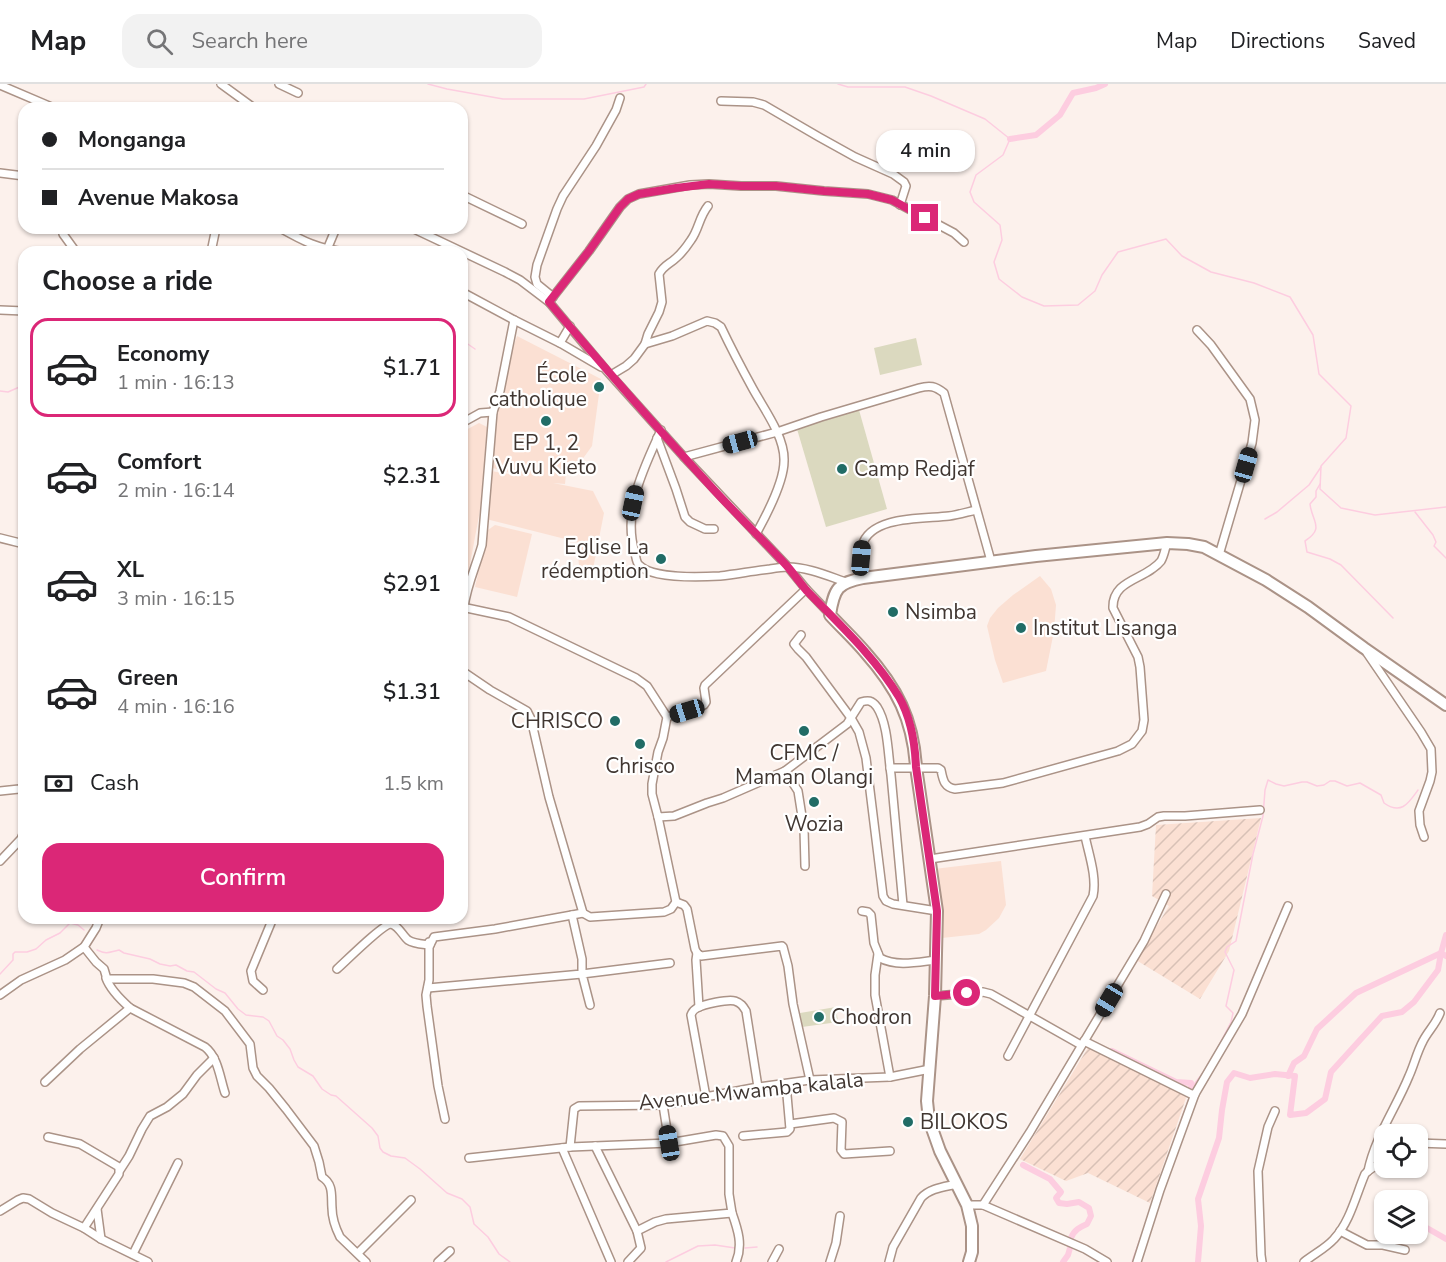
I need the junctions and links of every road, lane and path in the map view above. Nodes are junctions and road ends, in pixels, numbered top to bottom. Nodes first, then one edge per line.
1 (279, 84) edge
2 (0, 85) edge
3 (226, 85) edge
4 (298, 93) dead end
5 (620, 98) dead end
6 (721, 101) dead end
7 (40, 102) edge
8 (247, 102) edge
9 (0, 173) edge
10 (18, 175) edge
11 (468, 198) edge
12 (900, 205) junction
13 (708, 206) dead end
14 (522, 224) dead end
15 (215, 234) edge
16 (216, 234) edge
17 (291, 234) edge
18 (425, 234) edge
19 (214, 237) junction
20 (964, 242) dead end
21 (213, 246) edge
22 (315, 246) edge
23 (450, 246) edge
24 (468, 254) edge
25 (468, 295) edge
26 (551, 299) junction
27 (0, 310) edge
28 (18, 311) edge
29 (514, 320) junction
30 (570, 327) junction
31 (1197, 330) dead end
32 (560, 343) junction
33 (645, 344) junction
34 (609, 373) junction
35 (493, 412) junction
36 (468, 420) edge
37 (661, 430) junction
38 (777, 432) junction
39 (657, 438) junction
40 (684, 457) junction
41 (976, 510) junction
42 (714, 529) dead end
43 (756, 534) junction
44 (0, 538) edge
45 (18, 542) edge
46 (1167, 543) junction
47 (1219, 555) junction
48 (991, 561) junction
49 (788, 567) junction
50 (863, 578) junction
51 (846, 582) junction
52 (468, 584) edge
53 (806, 590) junction
54 (468, 608) edge
55 (831, 615) junction
56 (801, 635) dead end
57 (1364, 648) junction
58 (468, 675) edge
59 (1446, 705) edge
60 (667, 717) junction
61 (851, 718) junction
62 (916, 767) junction
63 (890, 768) junction
64 (785, 771) junction
65 (18, 789) edge
66 (0, 791) edge
67 (1260, 810) dead end
68 (658, 817) junction
69 (1086, 836) junction
70 (1424, 837) dead end
71 (18, 842) edge
72 (930, 859) junction
73 (0, 861) edge
74 (805, 866) dead end
75 (1166, 894) dead end
76 (675, 902) junction
77 (903, 905) junction
78 (1288, 906) dead end
79 (862, 911) dead end
80 (937, 911) junction
81 (583, 913) junction
82 (572, 915) junction
83 (98, 924) edge
84 (271, 924) edge
85 (429, 945) junction
86 (84, 947) junction
87 (697, 953) junction
88 (878, 954) junction
89 (936, 960) junction
90 (669, 963) dead end
91 (104, 969) junction
92 (338, 969) dead end
93 (582, 974) junction
94 (428, 988) junction
95 (263, 990) dead end
96 (0, 995) edge
97 (935, 996) junction
98 (590, 1005) dead end
99 (699, 1007) junction
100 (130, 1008) junction
101 (1440, 1013) dead end
102 (1029, 1015) junction
103 (1083, 1043) junction
104 (1008, 1056) dead end
105 (214, 1058) junction
106 (930, 1069) junction
107 (890, 1077) junction
108 (810, 1080) junction
109 (45, 1082) dead end
110 (786, 1083) junction
111 (758, 1087) junction
112 (225, 1093) dead end
113 (1195, 1094) junction
114 (706, 1097) junction
115 (663, 1105) junction
116 (1275, 1111) dead end
117 (445, 1119) dead end
118 (790, 1124) junction
119 (743, 1136) dead end
120 (48, 1137) dead end
121 (669, 1143) junction
122 (1428, 1143) edge
123 (1446, 1144) edge
124 (595, 1146) junction
125 (566, 1147) junction
126 (890, 1151) dead end
127 (469, 1158) dead end
128 (178, 1163) dead end
129 (1374, 1167) edge
130 (120, 1170) junction
131 (1368, 1171) junction
132 (957, 1184) junction
133 (411, 1200) dead end
134 (968, 1205) junction
135 (983, 1205) junction
136 (97, 1209) junction
137 (0, 1211) edge
138 (732, 1213) junction
139 (840, 1216) dead end
140 (84, 1228) junction
141 (637, 1231) junction
142 (1340, 1231) junction
143 (101, 1239) junction
144 (779, 1249) dead end
145 (1405, 1250) dead end
146 (450, 1251) dead end
147 (358, 1253) junction
148 (133, 1254) junction
149 (148, 1262) edge
150 (366, 1262) edge
151 (438, 1262) edge
152 (611, 1262) edge
153 (628, 1262) edge
154 (736, 1262) edge
155 (772, 1262) edge
156 (830, 1262) edge
157 (889, 1262) edge
158 (969, 1262) edge
159 (1107, 1262) edge
160 (1137, 1262) edge
161 (1262, 1262) edge
162 (1304, 1262) edge

1 - 4 street
2 - 7 street
3 - 8 street
5 - 26 street
6 - 12 street
9 - 10 street
11 - 14 street
12 - 20 street
12 - 26 street
13 - 33 street
15 - 19 street
16 - 19 street
17 - 22 street
18 - 23 street
19 - 21 street
24 - 26 street
25 - 29 street
26 - 30 street
27 - 28 street
29 - 32 street
29 - 35 street
30 - 32 street
30 - 34 street
31 - 47 street
32 - 34 street
33 - 34 street
33 - 38 street
34 - 37 street
35 - 36 street
35 - 52 street
37 - 39 street
37 - 40 street
38 - 40 street
38 - 41 street
38 - 43 street
39 - 42 street
39 - 49 street
40 - 43 street
41 - 48 street
41 - 50 street
43 - 49 street
44 - 45 street
46 - 47 highway
46 - 48 highway
46 - 62 street
47 - 57 highway
48 - 50 highway
49 - 51 street
49 - 53 street
50 - 51 highway
51 - 55 highway
53 - 55 street
53 - 60 street
54 - 60 street
55 - 62 highway
56 - 61 street
57 - 59 highway
57 - 70 street
58 - 81 street
60 - 68 street
61 - 63 street
61 - 64 street
61 - 77 street
62 - 63 street
62 - 72 highway
63 - 77 street
64 - 68 street
64 - 74 street
65 - 66 street
67 - 69 street
68 - 76 street
69 - 72 street
69 - 102 street
71 - 73 street
72 - 80 highway
75 - 103 street
76 - 81 street
76 - 87 street
77 - 80 street
78 - 113 street
79 - 88 street
80 - 89 highway
81 - 82 street
82 - 85 street
82 - 93 street
83 - 86 street
84 - 95 street
85 - 92 street
85 - 94 street
86 - 91 street
86 - 96 street
87 - 99 street
87 - 108 street
88 - 89 street
88 - 107 street
89 - 97 highway
90 - 93 street
91 - 100 street
91 - 147 street
93 - 94 street
93 - 98 street
94 - 117 street
97 - 102 street
97 - 106 highway
99 - 111 street
99 - 114 street
100 - 105 street
100 - 109 street
101 - 131 street
102 - 103 street
102 - 104 street
103 - 113 street
103 - 135 street
105 - 112 street
105 - 130 street
106 - 107 street, Avenue Mwamba kalala
106 - 132 highway
107 - 108 street, Avenue Mwamba kalala
108 - 110 street, Avenue Mwamba kalala
110 - 111 street, Avenue Mwamba kalala
110 - 118 street
111 - 114 street, Avenue Mwamba kalala
113 - 160 street
114 - 115 street, Avenue Mwamba kalala
115 - 121 street
115 - 125 street, Avenue Mwamba kalala
116 - 161 street
118 - 119 street
118 - 126 street
120 - 130 street
121 - 124 street
121 - 138 street
122 - 123 street
124 - 125 street
124 - 141 street
125 - 127 street
125 - 152 street
128 - 148 street
129 - 131 street
130 - 136 street
131 - 142 street
132 - 134 highway
132 - 157 street
133 - 147 street
134 - 135 street
134 - 158 highway
135 - 159 street
136 - 140 street
136 - 143 street
137 - 140 street
138 - 141 street
138 - 154 street
139 - 156 street
140 - 143 street
141 - 153 street
142 - 145 street
142 - 162 street
143 - 148 street
144 - 155 street
146 - 151 street
147 - 150 street
148 - 149 street

